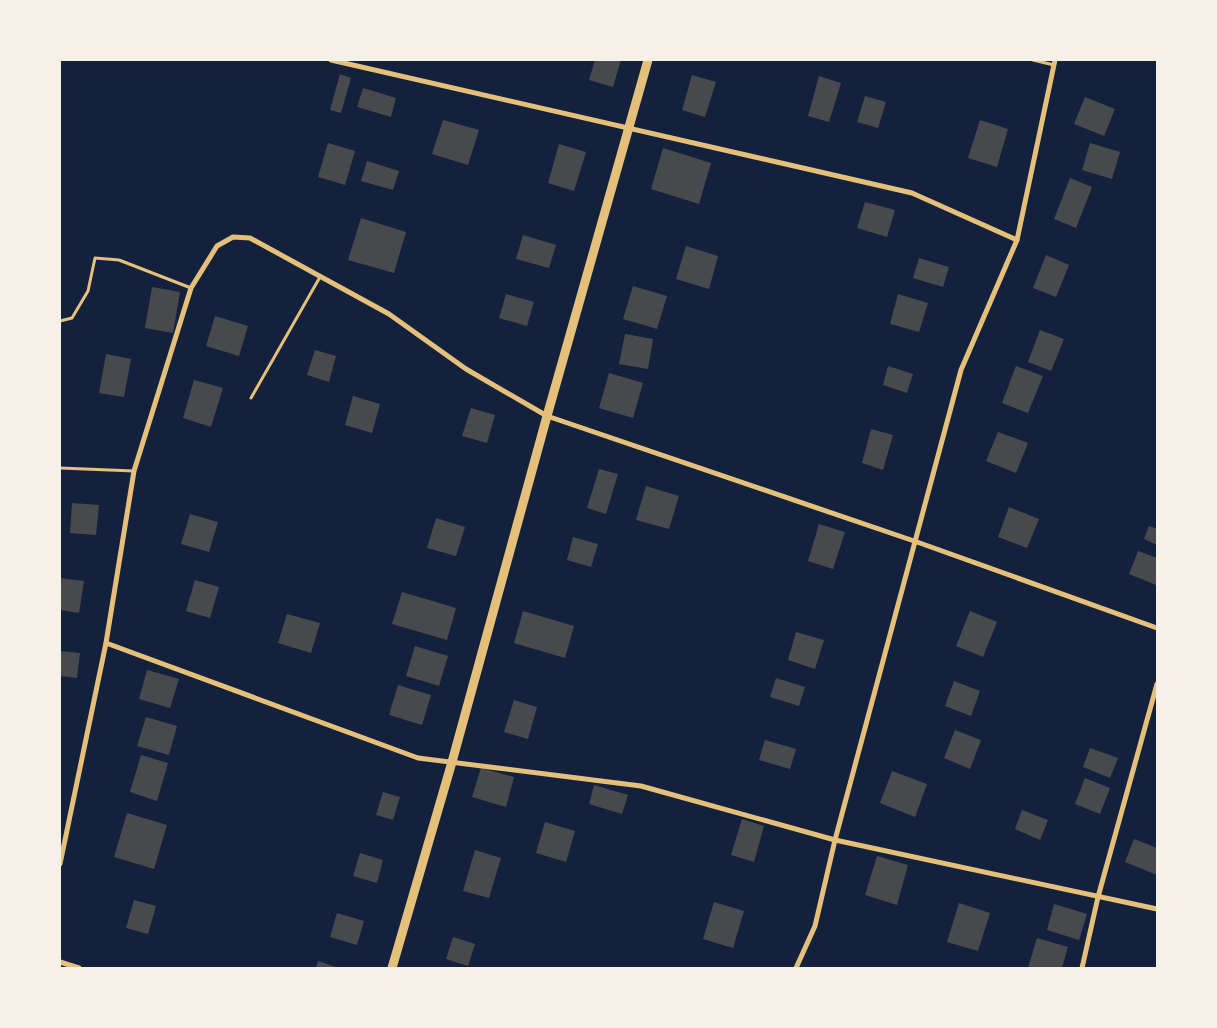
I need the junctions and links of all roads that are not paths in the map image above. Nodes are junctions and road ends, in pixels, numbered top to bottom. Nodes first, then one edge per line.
1 (331, 60) edge
2 (648, 60) edge
3 (1033, 60) edge
4 (1054, 62) edge
5 (630, 129) junction
6 (1017, 240) junction
7 (320, 276) junction
8 (191, 288) junction
9 (60, 321) edge
10 (251, 398) dead end
11 (546, 416) junction
12 (60, 468) edge
13 (134, 471) junction
14 (917, 542) junction
15 (1157, 628) edge
16 (106, 643) junction
17 (1157, 684) edge
18 (452, 762) junction
19 (835, 840) junction
20 (60, 864) edge
21 (1098, 897) junction
22 (1157, 910) edge
23 (60, 962) edge
24 (79, 968) edge
25 (392, 968) edge
26 (796, 968) edge
27 (1082, 968) edge

1 - 5 street
2 - 5 street
3 - 4 lane
4 - 6 street
5 - 6 street
5 - 11 street
6 - 14 street
7 - 8 street
7 - 10 lane
7 - 11 street
8 - 9 lane
8 - 13 street
11 - 14 street
11 - 18 street
12 - 13 lane
13 - 16 street
14 - 15 street
14 - 19 street
16 - 18 street
16 - 20 street
17 - 21 street
18 - 19 street
18 - 25 street
19 - 21 street
19 - 26 street
21 - 22 street
21 - 27 street
23 - 24 street

